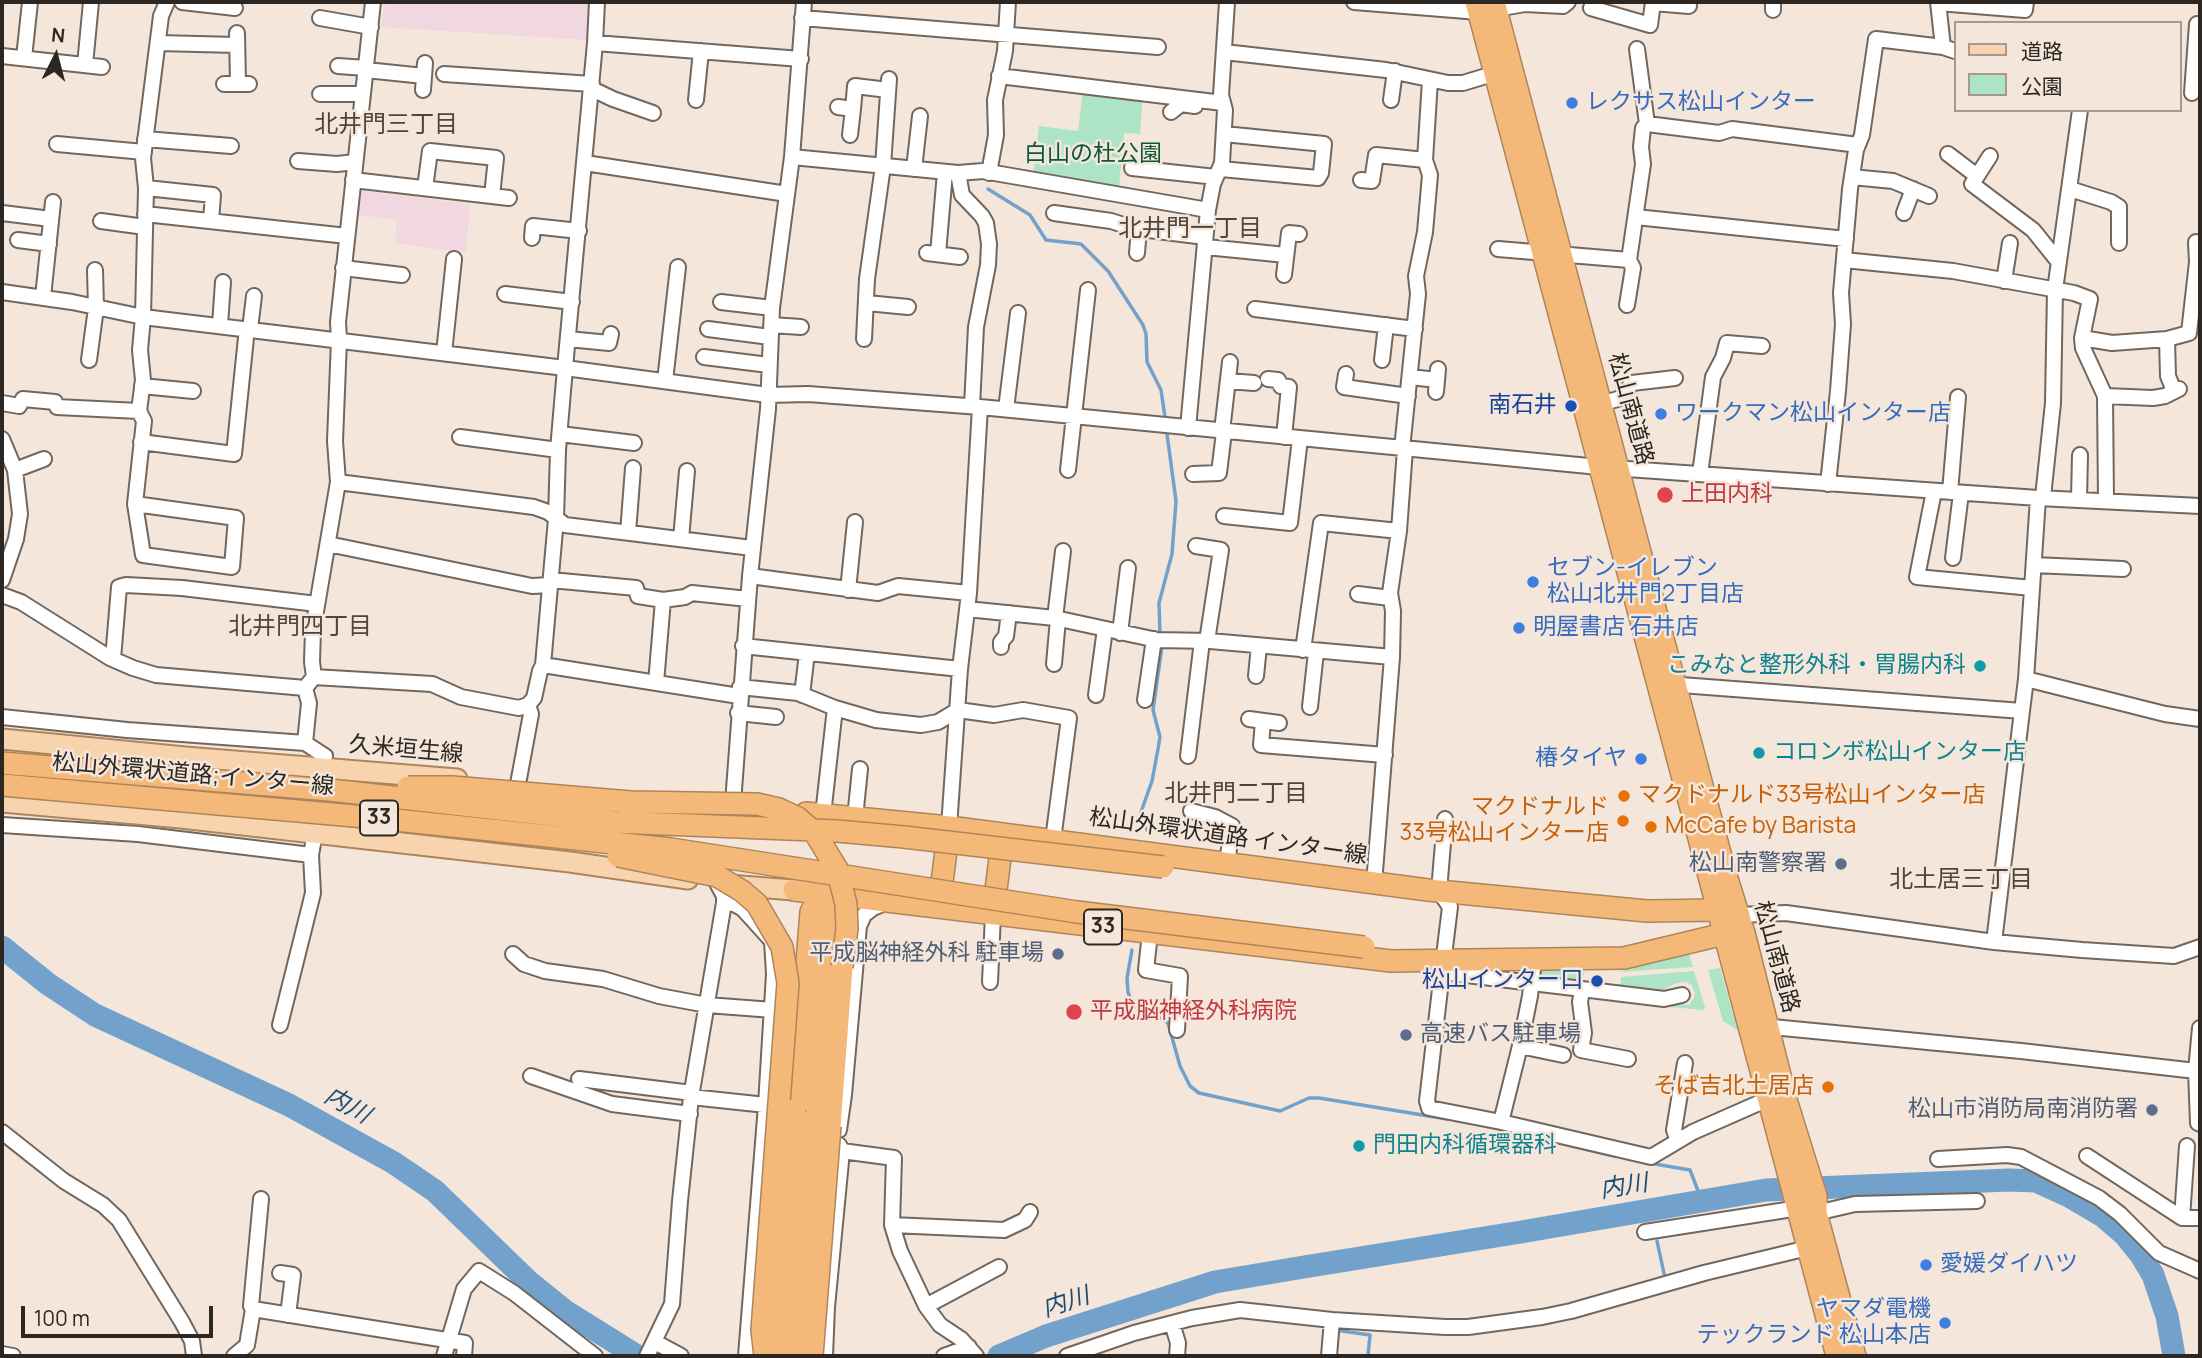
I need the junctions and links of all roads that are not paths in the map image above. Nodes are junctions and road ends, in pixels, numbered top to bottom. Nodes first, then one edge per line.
1 (30, 2) edge
2 (91, 2) edge
3 (167, 2) edge
4 (182, 2) edge
5 (373, 2) edge
6 (597, 2) edge
7 (804, 2) edge
8 (1008, 2) edge
9 (1227, 2) edge
10 (1354, 2) edge
11 (1568, 2) edge
12 (1653, 2) edge
13 (1938, 2) edge
14 (2026, 2) edge
15 (1372, 3) edge
16 (1486, 6) edge
17 (1689, 6) dead end
18 (235, 8) dead end
19 (1591, 8) dead end
20 (320, 18) dead end
21 (802, 18) junction
22 (2197, 24) dead end
23 (371, 27) junction
24 (1006, 34) junction
25 (158, 43) junction
26 (595, 43) junction
27 (1158, 47) dead end
28 (1637, 49) dead end
29 (1949, 49) edge
30 (701, 51) junction
31 (1224, 52) junction
32 (2, 56) edge
33 (24, 58) junction
34 (801, 59) junction
35 (85, 65) junction
36 (338, 66) dead end
37 (102, 67) dead end
38 (366, 69) junction
39 (1395, 71) junction
40 (1496, 73) junction
41 (444, 74) dead end
42 (424, 76) dead end
43 (999, 76) junction
44 (1430, 80) junction
45 (237, 84) dead end
46 (592, 86) junction
47 (2191, 93) edge
48 (320, 94) dead end
49 (363, 94) junction
50 (696, 100) dead end
51 (1391, 100) dead end
52 (646, 106) dead end
53 (1224, 106) junction
54 (1171, 112) dead end
55 (2080, 112) edge
56 (920, 116) dead end
57 (1647, 124) junction
58 (1224, 134) junction
59 (850, 135) dead end
60 (57, 144) dead end
61 (1858, 145) junction
62 (145, 146) junction
63 (232, 146) dead end
64 (1948, 154) dead end
65 (1990, 156) dead end
66 (792, 158) junction
67 (1425, 160) junction
68 (298, 161) dead end
69 (355, 162) junction
70 (585, 163) junction
71 (883, 166) junction
72 (1132, 167) dead end
73 (914, 169) junction
74 (951, 173) junction
75 (989, 173) junction
76 (1218, 173) junction
77 (1977, 176) junction
78 (1852, 177) junction
79 (353, 180) junction
80 (1361, 180) dead end
81 (146, 188) junction
82 (425, 188) junction
83 (2070, 189) junction
84 (1913, 190) junction
85 (787, 194) junction
86 (492, 196) junction
87 (1929, 196) dead end
88 (509, 198) dead end
89 (53, 202) dead end
90 (1208, 210) junction
91 (2, 212) edge
92 (1054, 213) dead end
93 (1904, 214) dead end
94 (1636, 217) junction
95 (51, 219) junction
96 (101, 221) dead end
97 (145, 221) junction
98 (211, 221) junction
99 (1139, 228) junction
100 (579, 231) junction
101 (1298, 234) dead end
102 (347, 236) junction
103 (532, 238) dead end
104 (1846, 239) junction
105 (18, 240) dead end
106 (1206, 242) junction
107 (2196, 242) dead end
108 (2010, 243) dead end
109 (2119, 243) dead end
110 (48, 244) junction
111 (1498, 249) dead end
112 (1137, 253) dead end
113 (1552, 253) junction
114 (1286, 255) junction
115 (960, 257) dead end
116 (454, 259) dead end
117 (1629, 260) junction
118 (1844, 260) junction
119 (2058, 261) junction
120 (678, 267) dead end
121 (343, 268) junction
122 (95, 270) dead end
123 (402, 275) dead end
124 (1284, 275) dead end
125 (2004, 281) junction
126 (223, 282) dead end
127 (1088, 290) dead end
128 (2054, 290) junction
129 (2, 292) edge
130 (505, 294) dead end
131 (254, 296) dead end
132 (43, 297) junction
133 (572, 302) junction
134 (721, 302) dead end
135 (867, 303) junction
136 (1627, 304) dead end
137 (908, 307) dead end
138 (96, 308) junction
139 (772, 309) junction
140 (1255, 309) dead end
141 (1018, 313) dead end
142 (143, 317) junction
143 (220, 325) junction
144 (1386, 325) junction
145 (801, 327) dead end
146 (249, 328) junction
147 (1415, 329) junction
148 (708, 330) dead end
149 (771, 331) junction
150 (611, 334) dead end
151 (2082, 338) junction
152 (568, 339) junction
153 (864, 339) dead end
154 (2167, 339) junction
155 (340, 340) junction
156 (1762, 346) dead end
157 (444, 353) junction
158 (704, 357) dead end
159 (89, 359) dead end
160 (1382, 360) dead end
161 (1230, 362) dead end
162 (769, 365) junction
163 (565, 368) junction
164 (1346, 374) dead end
165 (1410, 377) junction
166 (1675, 378) dead end
167 (1437, 380) dead end
168 (665, 381) junction
169 (1228, 381) junction
170 (142, 386) junction
171 (193, 391) dead end
172 (768, 396) junction
173 (1408, 396) junction
174 (2105, 396) junction
175 (1958, 397) dead end
176 (2, 403) edge
177 (1601, 404) junction
178 (976, 407) junction
179 (1006, 409) junction
180 (139, 411) junction
181 (1074, 416) junction
182 (1188, 428) junction
183 (1223, 431) junction
184 (560, 434) junction
185 (460, 437) dead end
186 (1284, 438) junction
187 (2, 439) edge
188 (1300, 439) junction
189 (141, 442) junction
190 (634, 443) dead end
191 (1404, 449) junction
192 (558, 450) junction
193 (2080, 455) dead end
194 (44, 459) dead end
195 (633, 468) dead end
196 (1609, 468) junction
197 (15, 470) junction
198 (1068, 470) dead end
199 (687, 471) dead end
200 (1193, 474) dead end
201 (1700, 474) junction
202 (338, 482) junction
203 (1828, 484) junction
204 (1934, 491) junction
205 (1955, 492) junction
206 (2041, 498) junction
207 (2079, 499) junction
208 (2106, 501) junction
209 (135, 503) junction
210 (2200, 506) edge
211 (1224, 516) dead end
212 (556, 519) junction
213 (855, 522) dead end
214 (1399, 530) junction
215 (628, 533) junction
216 (681, 539) junction
217 (328, 544) junction
218 (1196, 546) dead end
219 (752, 548) junction
220 (1063, 551) dead end
221 (1953, 558) dead end
222 (2034, 565) junction
223 (1128, 568) dead end
224 (2123, 569) dead end
225 (750, 576) junction
226 (2, 580) edge
227 (551, 583) junction
228 (2032, 588) junction
229 (848, 590) junction
230 (969, 593) junction
231 (1357, 594) dead end
232 (2, 595) edge
233 (1390, 598) junction
234 (748, 599) junction
235 (663, 600) junction
236 (317, 604) junction
237 (967, 609) junction
238 (1009, 613) junction
239 (1057, 619) junction
240 (1105, 629) junction
241 (1120, 633) junction
242 (1154, 639) junction
243 (1204, 641) junction
244 (743, 646) junction
245 (1259, 646) junction
246 (1000, 647) dead end
247 (1309, 651) junction
248 (807, 653) junction
249 (1392, 657) junction
250 (113, 659) junction
251 (1054, 664) dead end
252 (543, 665) junction
253 (960, 669) junction
254 (1256, 676) dead end
255 (2026, 679) junction
256 (310, 683) junction
257 (656, 683) junction
258 (1666, 684) junction
259 (739, 691) junction
260 (802, 695) junction
261 (1096, 695) dead end
262 (1145, 701) dead end
263 (528, 705) junction
264 (1310, 707) dead end
265 (835, 708) junction
266 (958, 710) junction
267 (2022, 711) junction
268 (738, 713) junction
269 (1193, 715) junction
270 (2, 717) edge
271 (776, 717) dead end
272 (1209, 717) dead end
273 (2200, 719) edge
274 (1279, 723) dead end
275 (2, 739) edge
276 (306, 743) junction
277 (1194, 748) dead end
278 (1385, 755) junction
279 (2, 763) edge
280 (322, 767) junction
281 (860, 769) dead end
282 (518, 784) junction
283 (2, 785) edge
284 (330, 789) junction
285 (594, 790) junction
286 (2, 802) edge
287 (733, 803) junction
288 (1191, 811) dead end
289 (814, 814) junction
290 (377, 818) junction
291 (855, 818) junction
292 (1445, 819) dead end
293 (2, 825) edge
294 (949, 827) junction
295 (315, 833) junction
296 (1003, 834) junction
297 (1053, 840) junction
298 (311, 855) junction
299 (1227, 864) junction
300 (588, 865) junction
301 (1280, 872) junction
302 (717, 883) junction
303 (1374, 884) junction
304 (794, 890) joint
305 (1438, 891) junction
306 (821, 893) junction
307 (890, 901) junction
308 (724, 903) junction
309 (938, 908) junction
310 (1717, 910) junction
311 (993, 914) junction
312 (1739, 915) junction
313 (1150, 933) junction
314 (1724, 934) junction
315 (1994, 942) junction
316 (2200, 947) edge
317 (513, 954) dead end
318 (1413, 960) junction
319 (1534, 960) junction
320 (1443, 966) junction
321 (990, 982) dead end
322 (1531, 984) junction
323 (1582, 990) junction
324 (1682, 995) dead end
325 (707, 1004) junction
326 (773, 1010) junction
327 (281, 1025) dead end
328 (1758, 1025) junction
329 (1177, 1030) dead end
330 (2200, 1037) edge
331 (1520, 1046) junction
332 (1563, 1055) dead end
333 (1628, 1059) dead end
334 (1685, 1063) dead end
335 (2196, 1071) junction
336 (531, 1076) dead end
337 (579, 1079) dead end
338 (692, 1095) junction
339 (1768, 1099) junction
340 (766, 1105) junction
341 (690, 1114) junction
342 (804, 1114) junction
343 (1501, 1122) junction
344 (2200, 1124) edge
345 (2, 1132) edge
346 (1678, 1141) junction
347 (839, 1146) junction
348 (2187, 1146) dead end
349 (2087, 1156) dead end
350 (1938, 1159) dead end
351 (1795, 1163) junction
352 (261, 1199) dead end
353 (1977, 1201) dead end
354 (1806, 1204) junction
355 (1030, 1212) dead end
356 (2182, 1218) junction
357 (2200, 1219) edge
358 (892, 1225) junction
359 (1645, 1231) dead end
360 (1817, 1246) junction
361 (999, 1267) dead end
362 (2200, 1270) edge
363 (280, 1273) dead end
364 (751, 1300) junction
365 (926, 1306) junction
366 (827, 1307) junction
367 (253, 1309) junction
368 (288, 1315) junction
369 (1332, 1320) junction
370 (1172, 1323) junction
371 (651, 1348) edge
372 (447, 1349) edge
373 (972, 1351) edge
374 (2, 1354) edge
375 (13, 1356) edge
376 (194, 1356) edge
377 (234, 1356) edge
378 (464, 1356) edge
379 (595, 1356) edge
380 (681, 1356) edge
381 (746, 1356) edge
382 (765, 1356) edge
383 (776, 1356) edge
384 (794, 1356) edge
385 (812, 1356) edge
386 (825, 1356) edge
387 (944, 1356) edge
388 (1067, 1356) edge
389 (1177, 1356) edge
390 (1329, 1356) edge
391 (1837, 1356) edge
392 (1855, 1356) edge

1 - 33 street
2 - 35 street
3 - 25 street
4 - 18 street
5 - 23 street
6 - 26 street
7 - 21 street
8 - 24 street
9 - 31 street
10 - 15 street
11 - 16 street
12 - 17 street
12 - 19 street
13 - 14 street
13 - 29 street
15 - 16 street
16 - 40 highway, 松山南道路
16 - 113 highway, 松山南道路
20 - 23 street
21 - 24 street
21 - 34 street
22 - 47 street
23 - 38 street
24 - 27 street
24 - 43 street
25 - 45 street
25 - 62 street
26 - 30 street
26 - 46 street
28 - 57 street
29 - 61 street
30 - 34 street
30 - 50 street
31 - 39 street
31 - 53 street
32 - 33 street
33 - 35 street
34 - 66 street
35 - 37 street
36 - 38 street
38 - 42 street
38 - 49 street
39 - 44 street
39 - 51 street
40 - 44 street
40 - 113 highway, 松山南道路
41 - 46 street
43 - 53 street
43 - 75 street
44 - 67 street
46 - 52 street
46 - 70 street
48 - 49 street
49 - 69 street
53 - 54 street
53 - 58 street
55 - 83 street
56 - 73 street
57 - 61 street
57 - 94 street
58 - 76 street
58 - 76 street
59 - 71 street
60 - 62 street
61 - 78 street
62 - 63 street
62 - 81 street
64 - 77 street
65 - 77 street
66 - 71 street
66 - 85 street
67 - 80 street
67 - 147 street
68 - 69 street
69 - 79 street
70 - 85 street
70 - 100 street
71 - 73 street
71 - 135 street
72 - 76 street
73 - 74 street
74 - 75 street
74 - 115 street
74 - 178 street
75 - 90 street
76 - 90 street
77 - 119 street
78 - 84 street
78 - 104 street
79 - 82 street
79 - 102 street
81 - 97 street
81 - 98 street
82 - 86 street
82 - 86 street
83 - 109 street
83 - 119 street
84 - 87 street
84 - 93 street
85 - 139 street
86 - 88 street
89 - 95 street
90 - 106 street
91 - 95 street
92 - 99 street
94 - 104 street
94 - 117 street
95 - 110 street
96 - 97 street
97 - 98 street
97 - 142 street
98 - 102 street
99 - 106 street
99 - 112 street
100 - 103 street
100 - 133 street
101 - 114 street
102 - 121 street
104 - 118 street
105 - 110 street
106 - 114 street
106 - 182 street
107 - 154 street
108 - 125 street
110 - 132 street
111 - 113 street
113 - 117 street
113 - 177 highway, 松山南道路
113 - 196 highway, 松山南道路
114 - 124 street
116 - 157 street
117 - 136 street
118 - 125 street
118 - 203 street
119 - 128 street
120 - 168 street
121 - 123 street
121 - 155 street
122 - 138 street
125 - 128 street
126 - 143 street
127 - 181 street
128 - 151 street
128 - 206 street
129 - 132 street
130 - 133 street
131 - 146 street
132 - 138 street
133 - 152 street
134 - 139 street
135 - 137 street
135 - 153 street
138 - 142 street
138 - 159 street
139 - 149 street
140 - 144 street
141 - 179 street
142 - 143 street
142 - 170 street
143 - 146 street
144 - 147 street
144 - 160 street
145 - 149 street
146 - 155 street
146 - 189 street
147 - 165 street
148 - 149 street
149 - 162 street
150 - 152 street
151 - 154 street
151 - 174 street
152 - 163 street
154 - 174 street
155 - 157 street
155 - 202 street
156 - 201 street
157 - 163 street
158 - 162 street
161 - 169 street
162 - 172 street
163 - 168 street
163 - 184 street
164 - 173 street
165 - 167 street
165 - 173 street
166 - 177 street
168 - 172 street
169 - 183 street
169 - 186 street
170 - 171 street
170 - 180 street
172 - 178 street
172 - 219 street
173 - 191 street
174 - 208 street
175 - 205 street
176 - 180 street
177 - 196 highway, 松山南道路
178 - 179 street
178 - 230 street
179 - 181 street
180 - 189 street
181 - 182 street
181 - 198 street
182 - 183 street
183 - 186 street
183 - 200 street
184 - 190 street
184 - 192 street
185 - 192 street
186 - 188 street
187 - 197 street
188 - 191 street
188 - 211 street
189 - 209 street
191 - 196 street
191 - 214 street
192 - 212 street
193 - 207 street
194 - 197 street
195 - 215 street
196 - 201 street
196 - 258 highway, 松山南道路
197 - 226 street
199 - 216 street
201 - 203 street
202 - 212 street
202 - 217 street
203 - 204 street
204 - 205 street
204 - 228 street
205 - 206 street
205 - 221 street
206 - 207 street
206 - 222 street
207 - 208 street
208 - 210 street
209 - 209 street
212 - 215 street
212 - 227 street
213 - 229 street
214 - 233 street
214 - 247 street
215 - 216 street
216 - 219 street
217 - 227 street
217 - 236 street
218 - 243 street
219 - 225 street
220 - 239 street
222 - 224 street
222 - 228 street
223 - 241 street
225 - 229 street
225 - 234 street
227 - 235 street
227 - 252 street
228 - 255 street
229 - 230 street
230 - 237 street
231 - 233 street
232 - 250 street
233 - 249 street
234 - 235 street
234 - 244 street
235 - 257 street
236 - 250 street
236 - 256 street
237 - 238 street
237 - 253 street
238 - 239 street
238 - 246 street
239 - 240 street
239 - 251 street
240 - 241 street
240 - 261 street
241 - 242 street
242 - 243 street
242 - 262 street
243 - 245 street
243 - 269 street
244 - 248 street
244 - 259 street
245 - 247 street
245 - 254 street
247 - 249 street
247 - 264 street
248 - 253 street
248 - 260 street
249 - 278 street
250 - 256 street
252 - 257 street
252 - 263 street
253 - 266 street
255 - 267 street
255 - 273 street
256 - 263 street
256 - 276 street
257 - 259 street
258 - 267 street
258 - 310 highway, 松山南道路
258 - 312 highway, 松山南道路
259 - 260 street
259 - 268 street
260 - 265 street
263 - 282 street
265 - 266 street
265 - 289 street
266 - 294 street
266 - 297 street
267 - 315 street
268 - 271 street
268 - 287 street
269 - 272 street
269 - 277 street
270 - 276 street
274 - 278 street
275 - 280 main road, 久米垣生線
276 - 280 street
278 - 303 street
279 - 284 highway, 松山外環状道路;インター線 / 33, bridge
280 - 282 main road, 久米垣生線
280 - 295 main road
281 - 291 street
282 - 285 main road, 久米垣生線
283 - 290 highway, 松山外環状道路;インター線 / 33, bridge
284 - 301 highway, 松山外環状道路;インター線 / 33, bridge
284 - 385 highway, bridge
285 - 287 main road, 久米垣生線
285 - 300 main road
286 - 295 main road
287 - 289 main road, 久米垣生線
288 - 299 street
289 - 291 highway, 松山外環状道路 インター線 / 33
289 - 306 highway
290 - 318 highway, 松山外環状道路;インター線 / 33, bridge
290 - 382 highway, bridge
291 - 294 highway, 松山外環状道路 インター線 / 33
292 - 305 street
293 - 298 street
294 - 296 highway, 松山外環状道路 インター線 / 33
294 - 309 highway
295 - 298 street
295 - 300 main road
296 - 297 highway, 松山外環状道路 インター線 / 33
296 - 311 highway
297 - 299 highway, 松山外環状道路 インター線 / 33
298 - 327 street
299 - 301 highway, 松山外環状道路 インター線 / 33
300 - 302 main road
301 - 303 highway, 松山外環状道路 インター線 / 33
302 - 304 main road
302 - 308 street
303 - 305 highway, 松山外環状道路 インター線 / 33
304 - 306 highway, 33
305 - 310 highway, 松山外環状道路 インター線 / 33
305 - 320 street
306 - 307 highway, 33
306 - 342 highway
307 - 309 highway, 33
307 - 347 street
308 - 325 street
308 - 326 street
309 - 311 highway, 33
310 - 312 highway, 33
310 - 314 highway, 松山南道路
311 - 313 highway, 33
311 - 321 street
312 - 314 highway
312 - 315 street
312 - 328 highway, 松山南道路
313 - 318 highway, 33
313 - 329 street
314 - 319 highway, 33
314 - 328 highway, 松山南道路
315 - 316 street
317 - 325 street
318 - 320 highway, 33
319 - 320 highway, 33
319 - 322 street
320 - 322 street
320 - 343 street
322 - 323 street
322 - 331 street
323 - 324 street
323 - 333 street
325 - 326 street
325 - 338 street
326 - 340 street
328 - 335 street
328 - 339 highway, 松山南道路
328 - 351 highway, 松山南道路
330 - 335 street
331 - 332 street
331 - 343 street
334 - 346 street
335 - 344 street
336 - 341 street
337 - 338 street
338 - 340 street
338 - 341 street
339 - 346 street
339 - 351 highway, 松山南道路
340 - 347 street
340 - 364 street
341 - 371 street
342 - 383 highway, bridge
342 - 384 highway, bridge
343 - 346 street
345 - 376 street
347 - 358 street
347 - 366 street
348 - 356 street
349 - 356 street
350 - 362 street
351 - 354 highway, 松山南道路
352 - 367 street
353 - 354 street
354 - 359 street
354 - 360 highway, 松山南道路
355 - 358 street
356 - 357 street
358 - 365 street
360 - 369 street
360 - 391 highway, 松山南道路
360 - 392 highway, 松山南道路
361 - 365 street
363 - 368 street
364 - 366 street
364 - 381 street
365 - 373 street
366 - 386 street
367 - 368 street
367 - 377 street
368 - 372 street
369 - 370 street
369 - 390 street
370 - 388 street
370 - 389 street
371 - 380 street
372 - 378 street
372 - 379 street
373 - 387 street
374 - 375 street

